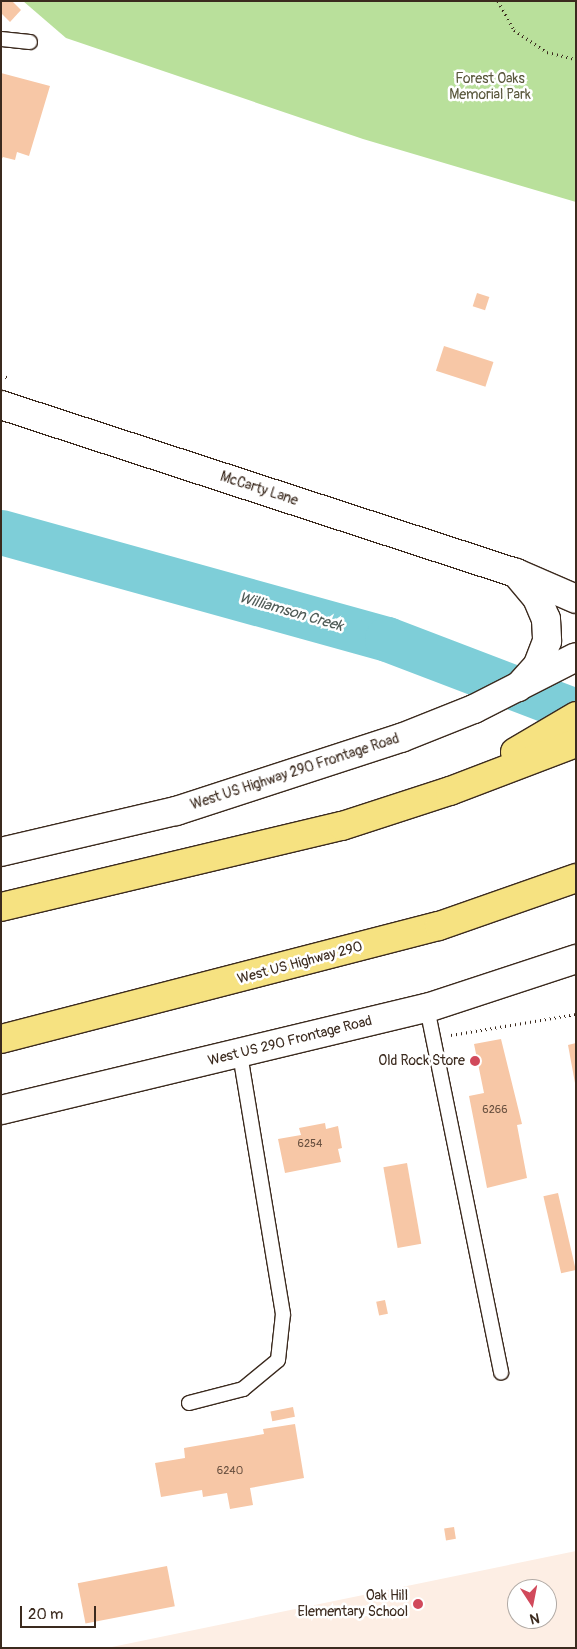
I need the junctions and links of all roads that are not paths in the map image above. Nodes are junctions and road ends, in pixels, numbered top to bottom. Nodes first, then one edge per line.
1 (1, 39) edge
2 (30, 42) dead end
3 (1, 405) edge
4 (516, 573) junction
5 (576, 598) edge
6 (576, 657) edge
7 (518, 687) junction
8 (576, 716) edge
9 (576, 743) edge
10 (450, 791) junction
11 (1, 852) edge
12 (576, 878) edge
13 (1, 907) edge
14 (576, 959) edge
15 (427, 1008) junction
16 (11, 1037) edge
17 (240, 1054) junction
18 (1, 1110) edge
19 (500, 1374) dead end
20 (190, 1403) dead end

1 - 2 lane
3 - 4 main road, McCarty Lane
4 - 5 main road, McCarty Lane
4 - 7 main road
6 - 7 main road, West US Highway 290 Frontage Road
7 - 11 main road, West US Highway 290 Frontage Road
8 - 10 highway
9 - 10 highway
10 - 13 highway
12 - 16 highway, West US Highway 290
14 - 15 main road, West US 290 Frontage Road
15 - 17 main road, West US 290 Frontage Road
15 - 19 lane
17 - 18 main road, West US 290 Frontage Road
17 - 20 lane

